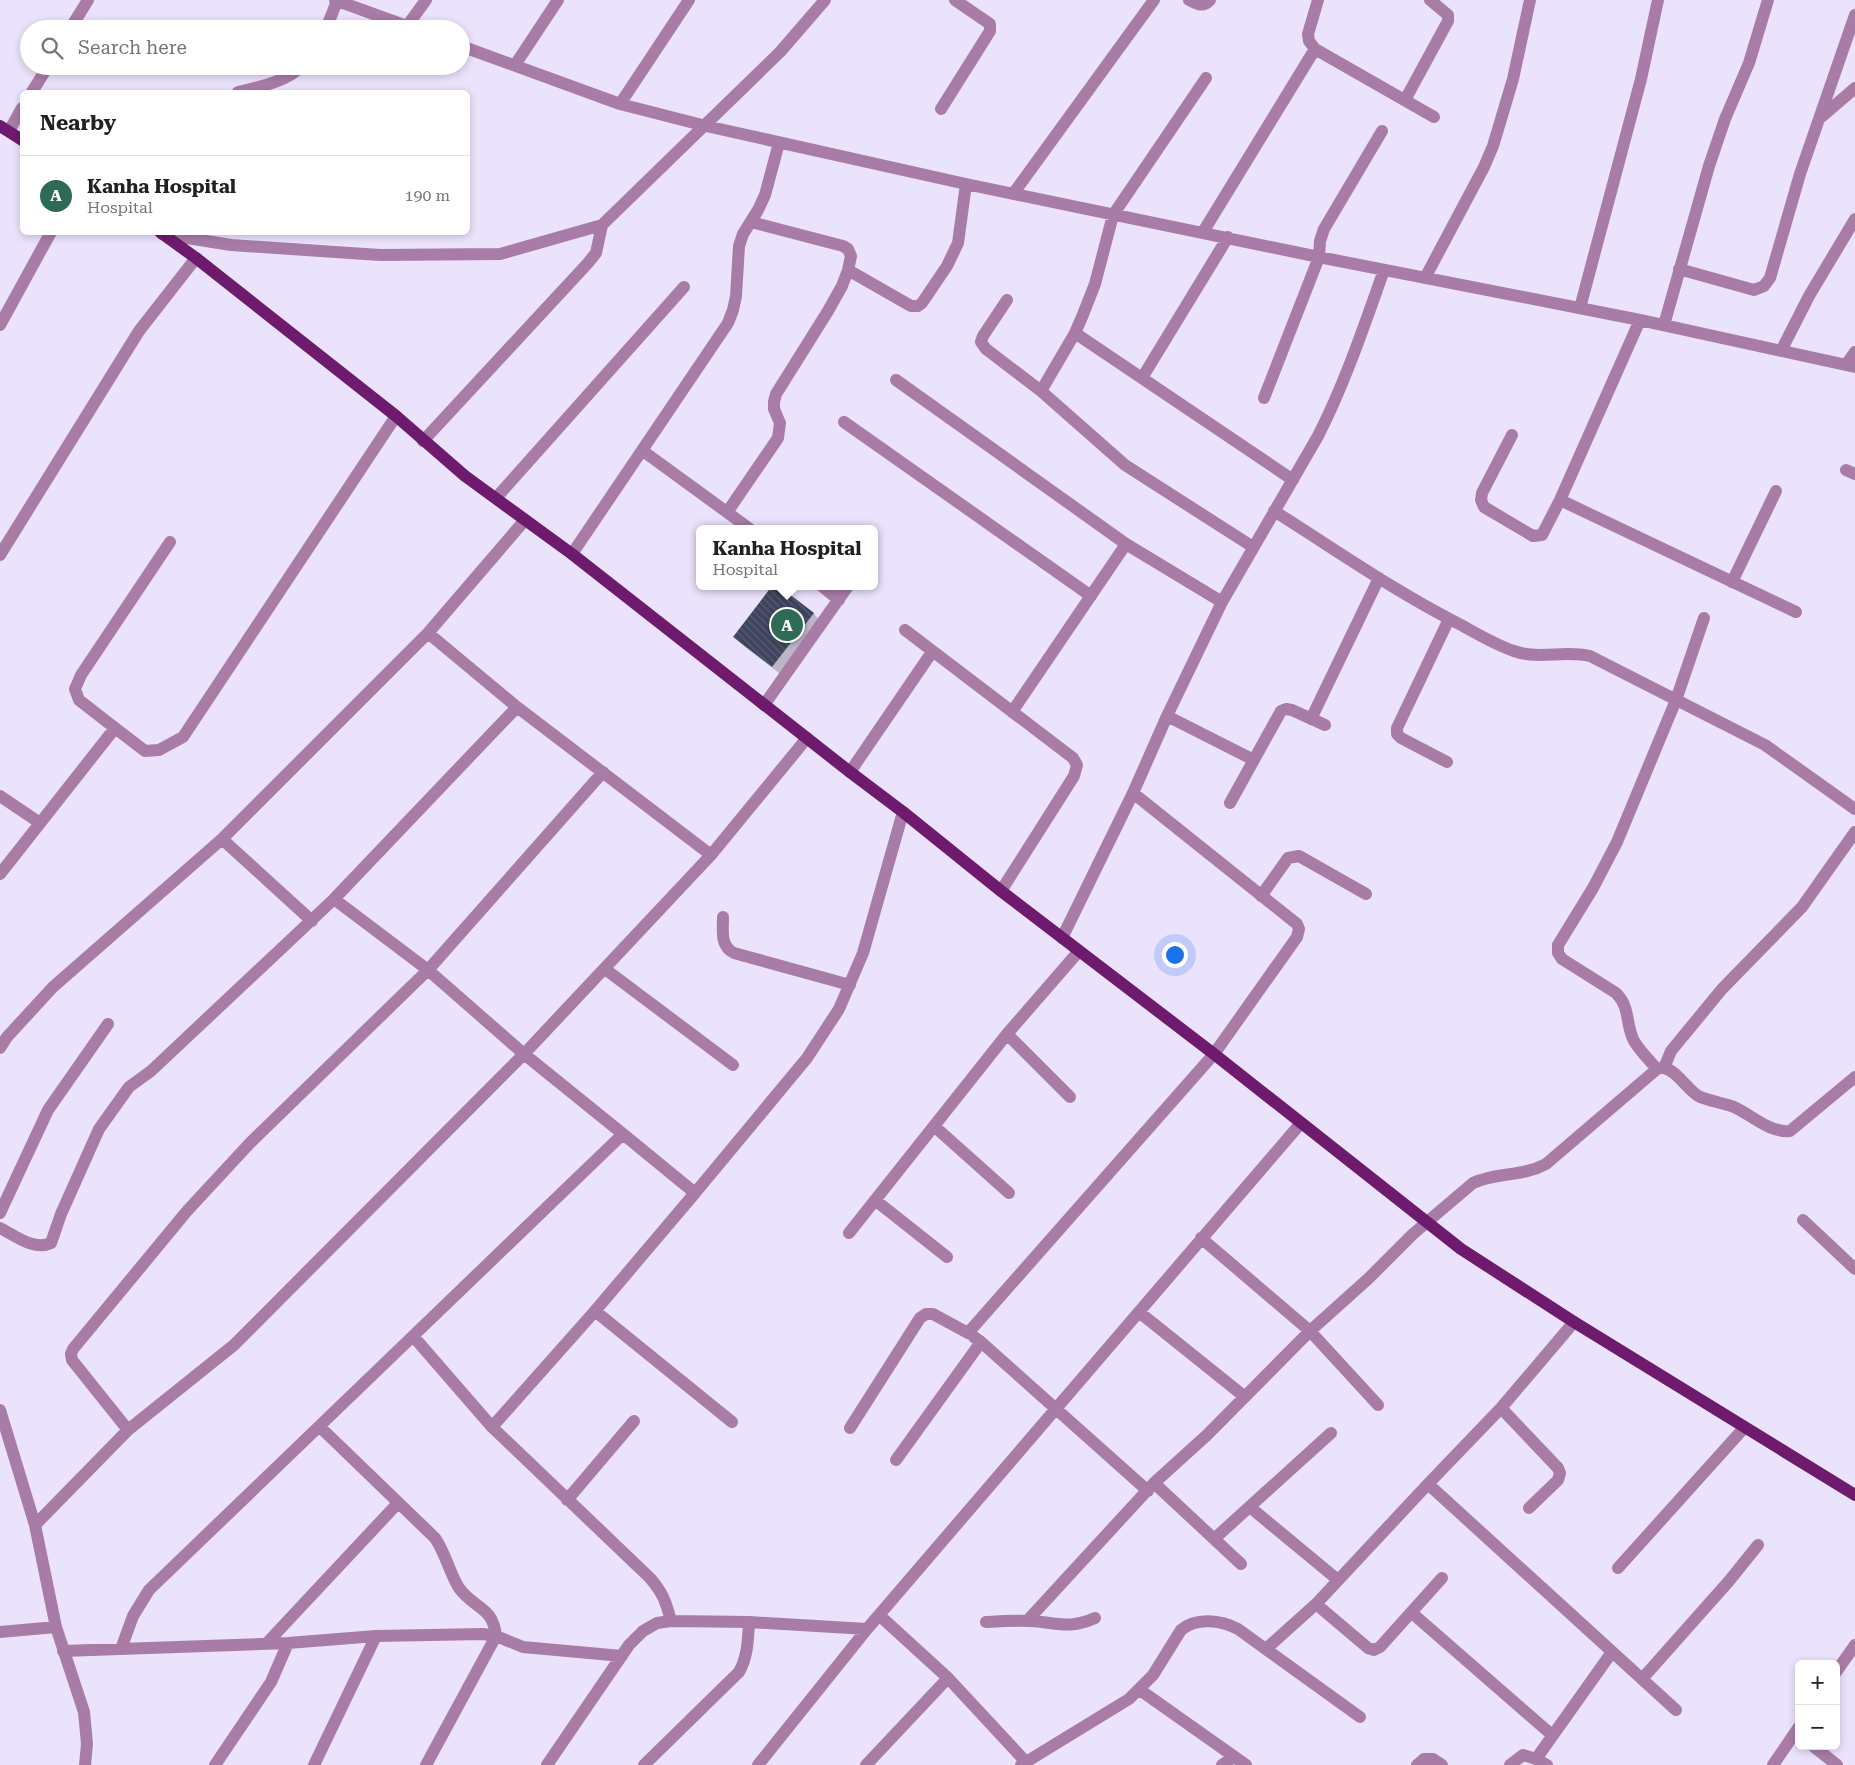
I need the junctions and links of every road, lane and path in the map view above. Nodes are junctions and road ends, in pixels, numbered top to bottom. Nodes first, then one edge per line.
1 (88, 0) edge
2 (336, 0) edge
3 (426, 0) edge
4 (558, 0) edge
5 (689, 0) edge
6 (825, 0) edge
7 (955, 0) edge
8 (1154, 0) edge
9 (1189, 0) edge
10 (1210, 0) edge
11 (1318, 0) edge
12 (1430, 0) edge
13 (1530, 0) edge
14 (1658, 0) edge
15 (1768, 0) edge
16 (1855, 15) edge
17 (76, 20) edge
18 (329, 20) edge
19 (392, 20) edge
20 (415, 20) edge
21 (470, 49) edge
22 (1315, 49) junction
23 (515, 65) junction
24 (42, 75) edge
25 (293, 75) edge
26 (1206, 78) dead end
27 (279, 86) edge
28 (1855, 88) edge
29 (33, 90) edge
30 (252, 90) edge
31 (1405, 100) junction
32 (620, 104) junction
33 (940, 109) dead end
34 (20, 110) edge
35 (1434, 117) dead end
36 (1819, 119) junction
37 (706, 126) junction
38 (4, 128) edge
39 (1382, 131) dead end
40 (20, 139) edge
41 (779, 143) junction
42 (966, 184) junction
43 (1013, 194) junction
44 (1113, 215) junction
45 (1855, 219) edge
46 (751, 222) junction
47 (602, 225) junction
48 (1203, 232) junction
49 (49, 235) edge
50 (164, 235) edge
51 (185, 235) edge
52 (1228, 237) junction
53 (233, 239) edge
54 (1319, 257) junction
55 (196, 258) junction
56 (1680, 269) junction
57 (848, 270) junction
58 (1384, 270) junction
59 (1426, 278) junction
60 (684, 287) dead end
61 (1008, 300) dead end
62 (1580, 308) junction
63 (1640, 320) junction
64 (0, 325) edge
65 (1664, 325) junction
66 (1075, 333) junction
67 (1781, 350) junction
68 (1855, 352) edge
69 (1851, 366) edge
70 (1142, 378) junction
71 (896, 380) dead end
72 (1041, 391) junction
73 (1264, 398) dead end
74 (396, 416) junction
75 (844, 422) dead end
76 (1512, 435) dead end
77 (423, 441) junction
78 (643, 451) junction
79 (1293, 480) junction
80 (1776, 491) dead end
81 (496, 498) junction
82 (1560, 500) junction
83 (728, 511) junction
84 (1274, 511) junction
85 (525, 520) junction
86 (745, 525) edge
87 (170, 542) dead end
88 (1126, 544) junction
89 (1253, 547) junction
90 (572, 554) junction
91 (0, 555) edge
92 (1380, 578) junction
93 (1732, 582) junction
94 (827, 590) edge
95 (845, 590) edge
96 (1091, 596) junction
97 (839, 600) junction
98 (1222, 602) junction
99 (1796, 612) dead end
100 (1704, 618) dead end
101 (1449, 619) junction
102 (905, 630) dead end
103 (428, 633) junction
104 (932, 652) junction
105 (1676, 700) junction
106 (764, 705) junction
107 (518, 707) junction
108 (1012, 712) junction
109 (1167, 716) junction
110 (1312, 719) junction
111 (1325, 724) dead end
112 (115, 728) junction
113 (807, 738) junction
114 (1254, 760) junction
115 (1447, 762) dead end
116 (603, 772) junction
117 (850, 772) junction
118 (1133, 793) junction
119 (0, 796) edge
120 (1230, 803) dead end
121 (1855, 809) edge
122 (903, 812) junction
123 (40, 823) junction
124 (1855, 832) edge
125 (222, 839) junction
126 (711, 855) junction
127 (0, 874) edge
128 (1001, 891) junction
129 (1366, 894) dead end
130 (1261, 896) junction
131 (334, 900) junction
132 (723, 917) dead end
133 (312, 921) junction
134 (1062, 938) junction
135 (1079, 951) junction
136 (428, 970) junction
137 (605, 970) junction
138 (850, 985) junction
139 (108, 1024) dead end
140 (1008, 1034) junction
141 (0, 1048) edge
142 (524, 1054) junction
143 (1214, 1054) junction
144 (733, 1065) dead end
145 (1661, 1069) junction
146 (1855, 1077) edge
147 (1070, 1097) dead end
148 (1301, 1123) junction
149 (934, 1126) junction
150 (622, 1134) junction
151 (695, 1193) junction
152 (1009, 1193) dead end
153 (875, 1200) junction
154 (0, 1214) edge
155 (1803, 1220) dead end
156 (1427, 1223) junction
157 (0, 1228) edge
158 (849, 1233) dead end
159 (1201, 1238) junction
160 (947, 1257) dead end
161 (1855, 1268) edge
162 (595, 1311) junction
163 (1139, 1312) junction
164 (1574, 1322) junction
165 (1310, 1331) junction
166 (968, 1333) junction
167 (413, 1336) junction
168 (981, 1342) junction
169 (1244, 1397) junction
170 (1378, 1406) dead end
171 (1501, 1408) junction
172 (1055, 1409) junction
173 (0, 1410) edge
174 (634, 1421) dead end
175 (732, 1422) dead end
176 (320, 1427) junction
177 (492, 1427) junction
178 (850, 1428) dead end
179 (1744, 1428) junction
180 (128, 1430) junction
181 (1331, 1433) dead end
182 (896, 1460) dead end
183 (1428, 1484) junction
184 (1151, 1487) junction
185 (1855, 1495) edge
186 (567, 1500) junction
187 (398, 1502) junction
188 (1251, 1508) junction
189 (1529, 1508) dead end
190 (35, 1526) junction
191 (1214, 1539) junction
192 (1758, 1546) dead end
193 (1241, 1564) dead end
194 (1618, 1568) dead end
195 (1442, 1578) dead end
196 (1338, 1580) junction
197 (1316, 1604) junction
198 (1412, 1613) junction
199 (879, 1615) junction
200 (1094, 1618) dead end
201 (671, 1621) junction
202 (1027, 1621) junction
203 (749, 1622) junction
204 (986, 1622) dead end
205 (56, 1627) junction
206 (867, 1629) junction
207 (0, 1632) edge
208 (376, 1636) junction
209 (496, 1636) junction
210 (288, 1643) junction
211 (266, 1644) junction
212 (1855, 1644) edge
213 (1267, 1648) junction
214 (121, 1649) junction
215 (64, 1651) junction
216 (1612, 1652) junction
217 (622, 1656) junction
218 (1840, 1666) edge
219 (948, 1678) junction
220 (1642, 1679) junction
221 (1140, 1690) junction
222 (1676, 1710) dead end
223 (1360, 1717) dead end
224 (1552, 1735) junction
225 (1795, 1736) edge
226 (1818, 1750) edge
227 (1234, 1757) junction
228 (1541, 1762) edge
229 (1023, 1764) edge
230 (85, 1765) edge
231 (215, 1765) edge
232 (314, 1765) edge
233 (426, 1765) edge
234 (547, 1765) edge
235 (644, 1765) edge
236 (758, 1765) edge
237 (866, 1765) edge
238 (1222, 1765) edge
239 (1246, 1765) edge
240 (1417, 1765) edge
241 (1442, 1765) edge
242 (1510, 1765) edge
243 (1773, 1765) edge
244 (1837, 1765) edge

1 - 17 street
2 - 18 street
2 - 19 street
3 - 20 street
4 - 23 street
5 - 32 street
6 - 37 street
7 - 33 street
8 - 43 street
9 - 10 street
11 - 22 street
12 - 31 street
13 - 59 street
14 - 62 street
15 - 56 street
16 - 36 street
21 - 23 street
22 - 31 street
22 - 48 street
23 - 32 street
24 - 29 street
25 - 27 street
26 - 44 street
27 - 30 street
28 - 36 street
31 - 35 street
32 - 37 street
34 - 38 street
36 - 56 street
37 - 41 street
37 - 47 street
38 - 40 main road
39 - 54 street
41 - 42 street
41 - 46 street
42 - 43 street
42 - 57 street
43 - 44 street
44 - 48 street
44 - 66 street
45 - 67 street
46 - 57 street
46 - 78 street
47 - 53 street
47 - 77 street
48 - 52 street
49 - 64 street
50 - 55 main road
51 - 53 street
52 - 54 street
52 - 70 street
54 - 58 street
54 - 73 street
55 - 74 main road
55 - 91 street
56 - 65 street
57 - 83 street
58 - 59 street
58 - 79 street
59 - 62 street
60 - 81 street
61 - 72 street
62 - 63 street
63 - 65 street
63 - 82 street
65 - 67 street
66 - 70 street
66 - 72 street
67 - 69 street
68 - 69 street
70 - 79 street
71 - 88 street
72 - 89 street
74 - 77 main road
74 - 112 street
75 - 96 street
76 - 82 street
77 - 81 main road
78 - 83 street
78 - 90 street
79 - 84 street
80 - 93 street
81 - 85 main road
82 - 93 street
83 - 86 street
84 - 89 street
84 - 92 street
85 - 90 main road
85 - 103 street
87 - 112 street
88 - 96 street
88 - 98 street
89 - 98 street
90 - 106 main road
92 - 101 street
92 - 110 street
93 - 99 street
94 - 97 street
95 - 97 street
96 - 108 street
97 - 106 street
98 - 109 street
100 - 105 street
101 - 105 street
101 - 115 street
102 - 104 street
103 - 107 street
103 - 125 street
104 - 108 street
104 - 117 street
105 - 121 street
105 - 145 street
106 - 113 main road
107 - 116 street
107 - 131 street
108 - 128 street
109 - 114 street
109 - 118 street
110 - 111 street
110 - 114 street
112 - 123 street
113 - 117 main road
113 - 126 street
114 - 120 street
116 - 126 street
116 - 136 street
117 - 122 main road
118 - 130 street
118 - 134 street
119 - 123 street
122 - 128 main road
122 - 138 street
123 - 127 street
124 - 145 street
125 - 133 street
125 - 141 street
126 - 137 street
128 - 134 main road
129 - 130 street
130 - 143 street
131 - 133 street
131 - 136 street
132 - 138 street
133 - 157 street
134 - 135 main road
135 - 140 street
135 - 143 main road
136 - 142 street
136 - 180 street
137 - 142 street
137 - 144 street
138 - 151 street
139 - 154 street
140 - 147 street
140 - 149 street
142 - 150 street
142 - 180 street
143 - 148 main road
143 - 166 street
145 - 146 street
145 - 156 street
148 - 156 main road
148 - 159 street
149 - 152 street
149 - 153 street
150 - 151 street
150 - 167 street
151 - 162 street
153 - 158 street
153 - 160 street
155 - 161 street
156 - 164 main road
156 - 165 street
159 - 163 street
159 - 165 street
162 - 175 street
162 - 177 street
163 - 169 street
163 - 172 street
164 - 171 street
164 - 179 main road
165 - 169 street
165 - 170 street
166 - 168 street
166 - 178 street
167 - 176 street
167 - 177 street
168 - 172 street
168 - 182 street
169 - 184 street
171 - 183 street
171 - 189 street
172 - 184 street
172 - 199 street
173 - 190 street
174 - 186 street
176 - 187 street
176 - 214 street
177 - 186 street
179 - 185 main road
179 - 194 street
180 - 190 street
181 - 188 street
183 - 196 street
183 - 216 street
184 - 191 street
184 - 202 street
186 - 201 street
187 - 209 street
187 - 211 street
188 - 191 street
188 - 196 street
190 - 205 street
191 - 193 street
192 - 220 street
195 - 198 street
196 - 197 street
197 - 198 street
197 - 213 street
198 - 224 street
199 - 206 street
199 - 219 street
200 - 202 street
201 - 203 street
201 - 217 street
202 - 204 street
203 - 206 street
203 - 235 street
205 - 207 street
205 - 215 street
206 - 236 street
208 - 209 street
208 - 210 street
208 - 232 street
209 - 217 street
209 - 233 street
210 - 211 street
210 - 231 street
211 - 214 street
212 - 218 street
213 - 221 street
213 - 223 street
214 - 215 street
215 - 230 street
216 - 220 street
216 - 224 street
217 - 234 street
219 - 229 street
219 - 237 street
220 - 222 street
221 - 227 street
221 - 229 street
224 - 228 street
225 - 243 street
226 - 244 street
227 - 238 street
227 - 239 street
228 - 242 street
240 - 241 street

